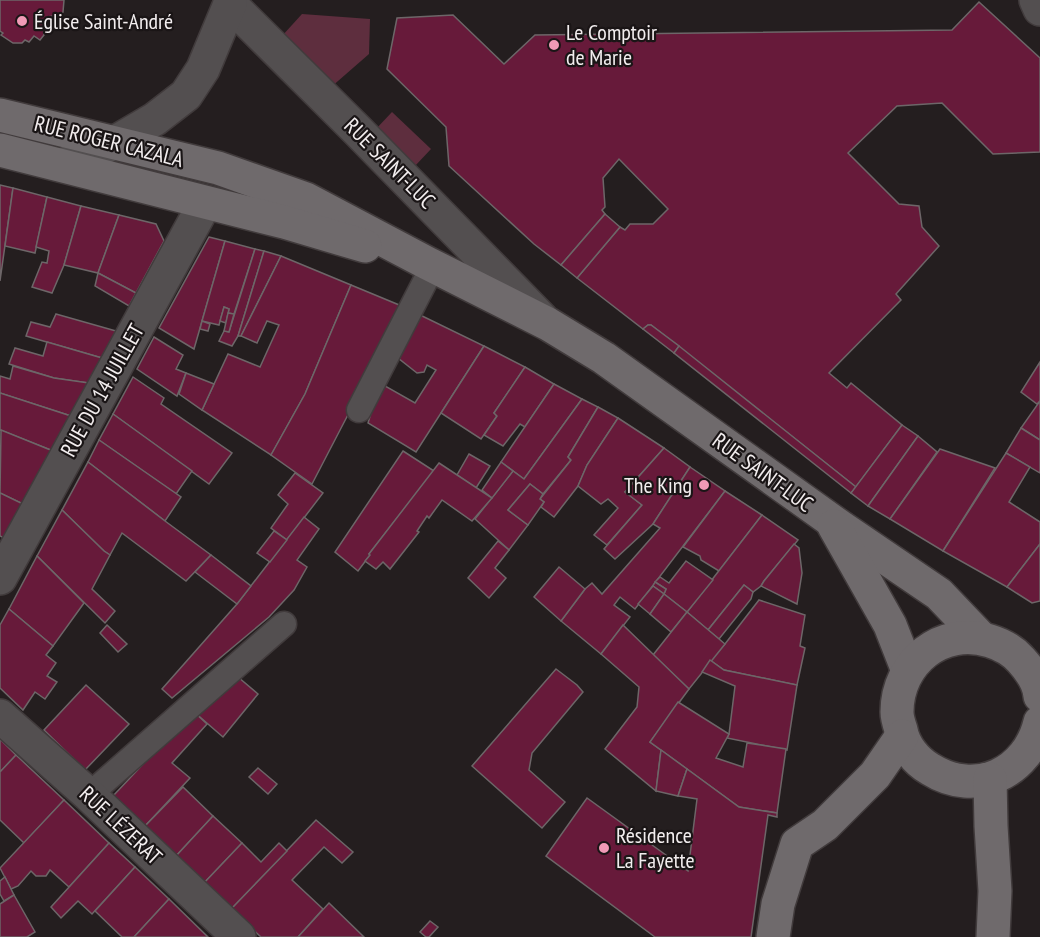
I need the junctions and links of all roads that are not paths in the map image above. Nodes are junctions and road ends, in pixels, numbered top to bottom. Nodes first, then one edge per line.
1 (1035, 0) edge
2 (230, 2) edge
3 (1040, 9) edge
4 (0, 115) edge
5 (114, 143) junction
6 (0, 150) edge
7 (63, 165) junction
8 (218, 168) joint
9 (205, 203) junction
10 (430, 265) junction
11 (548, 324) junction
12 (359, 410) dead end
13 (830, 519) junction
14 (0, 578) edge
15 (284, 624) dead end
16 (981, 638) junction
17 (1027, 648) edge
18 (908, 671) junction
19 (1040, 696) edge
20 (0, 716) edge
21 (1039, 732) edge
22 (902, 736) junction
23 (990, 779) junction
24 (89, 795) junction
25 (239, 937) edge
26 (773, 937) edge
27 (993, 937) edge

1 - 3 street
2 - 5 street
2 - 11 street, RUE SAINT-LUC
4 - 5 main road, RUE ROGER CAZALA
5 - 7 street
5 - 8 main road, RUE ROGER CAZALA
6 - 7 main road, RUE ROGER CAZALA
7 - 9 main road, RUE ROGER CAZALA
8 - 10 main road, RUE SAINT-LUC
9 - 10 main road, RUE SAINT-LUC
9 - 14 street, RUE DU 14 JUILLET
10 - 11 main road, RUE SAINT-LUC
10 - 12 lane
11 - 13 main road, RUE SAINT-LUC
13 - 16 main road, RUE SAINT-LUC
13 - 18 main road, RUE SAINT-LUC
15 - 24 lane
16 - 17 main road
16 - 18 main road
17 - 19 main road
18 - 22 main road
20 - 24 street, RUE LÉZERAT
21 - 23 main road
22 - 23 main road
22 - 26 main road
23 - 27 main road
24 - 25 street, RUE LÉZERAT

